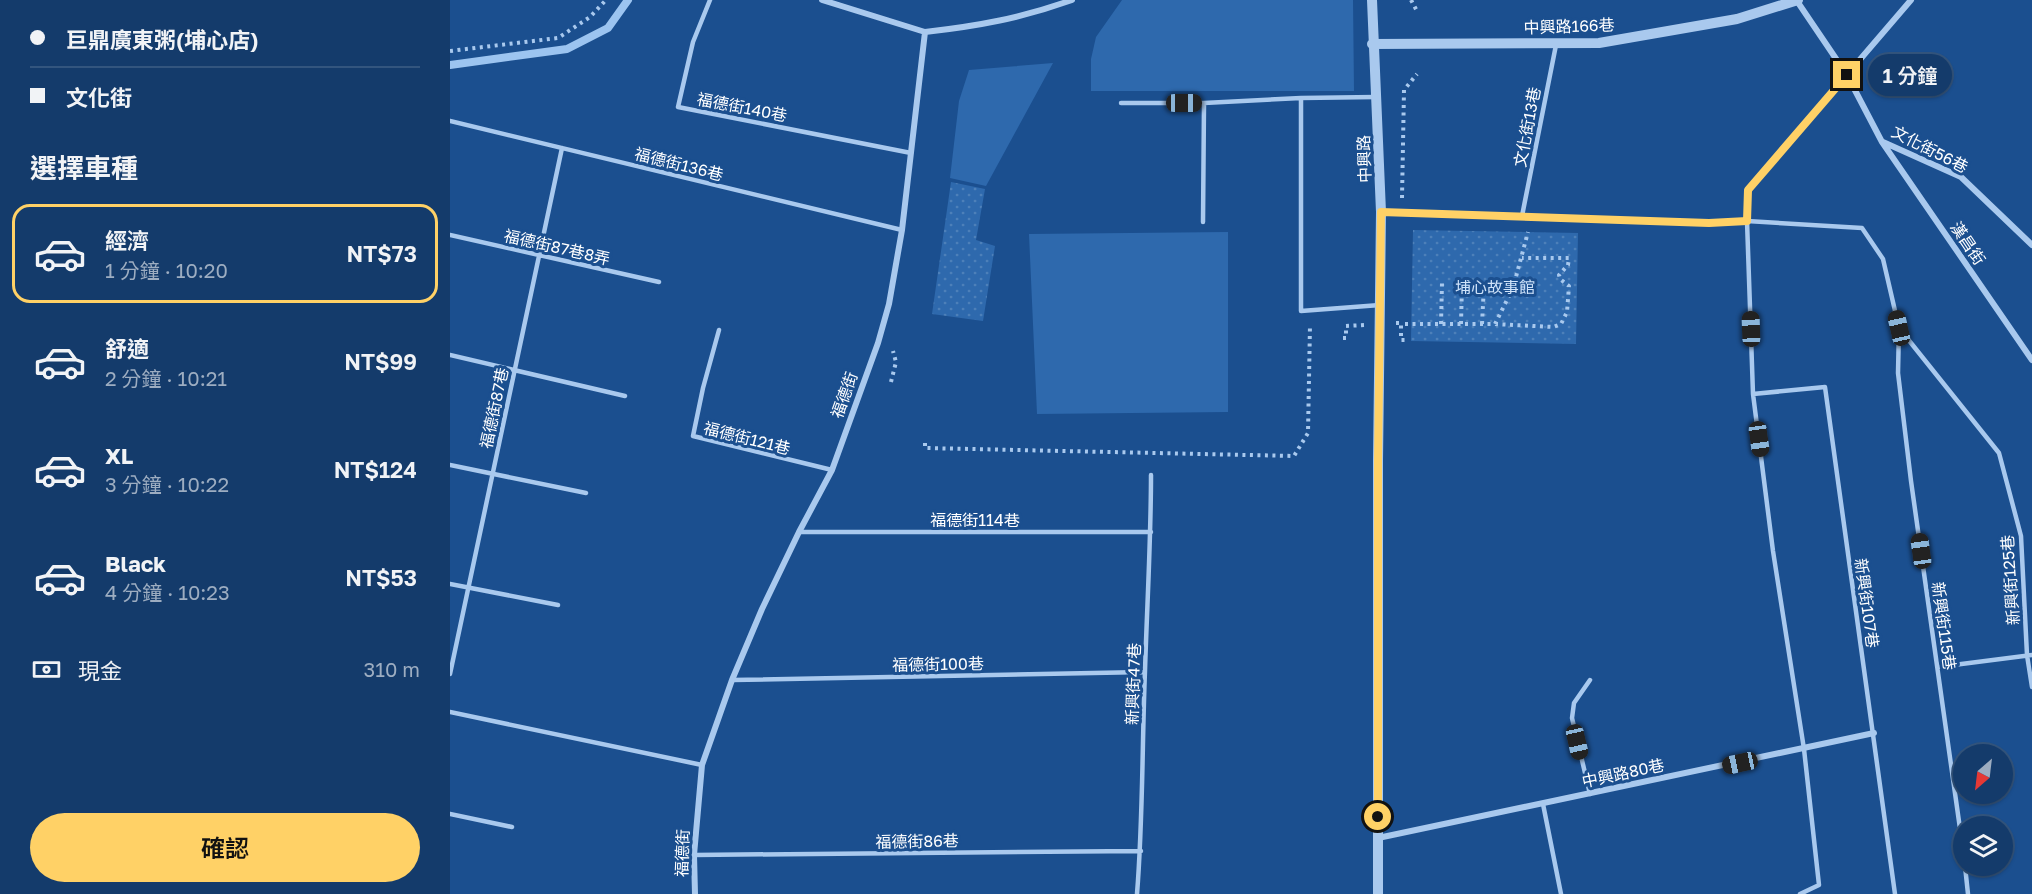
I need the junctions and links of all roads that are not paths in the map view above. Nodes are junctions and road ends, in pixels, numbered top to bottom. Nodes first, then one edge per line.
1 (710, 0) edge
2 (822, 0) edge
3 (1072, 0) edge
4 (1372, 0) edge
5 (1798, 0) edge
6 (1911, 0) edge
7 (925, 32) junction
8 (1556, 43) junction
9 (1372, 44) junction
10 (1847, 75) junction
11 (1377, 97) junction
12 (1301, 98) junction
13 (1204, 103) junction
14 (1121, 104) dead end
15 (450, 121) edge
16 (1882, 142) junction
17 (562, 148) junction
18 (911, 153) junction
19 (1381, 212) junction
20 (1522, 216) junction
21 (1747, 221) junction
22 (1203, 222) dead end
23 (902, 230) junction
24 (450, 236) edge
25 (2032, 245) edge
26 (539, 255) junction
27 (658, 282) dead end
28 (1380, 305) junction
29 (1899, 328) junction
30 (719, 330) dead end
31 (450, 355) edge
32 (2032, 360) edge
33 (514, 370) junction
34 (1753, 394) junction
35 (625, 396) dead end
36 (450, 465) edge
37 (832, 470) junction
38 (493, 474) junction
39 (1151, 475) dead end
40 (586, 493) dead end
41 (799, 532) junction
42 (1151, 532) junction
43 (450, 584) edge
44 (468, 588) junction
45 (558, 604) dead end
46 (2030, 655) edge
47 (1938, 667) junction
48 (1145, 672) junction
49 (450, 674) edge
50 (732, 680) junction
51 (1590, 680) dead end
52 (2032, 687) edge
53 (450, 712) edge
54 (1874, 733) junction
55 (1804, 749) junction
56 (702, 765) junction
57 (1590, 794) junction
58 (1543, 804) junction
59 (450, 814) edge
60 (1958, 816) edge
61 (512, 827) dead end
62 (1378, 838) junction
63 (1141, 851) junction
64 (694, 855) junction
65 (1966, 876) edge
66 (695, 894) edge
67 (1137, 894) edge
68 (1378, 894) edge
69 (1561, 894) edge
70 (1800, 894) edge
71 (1895, 894) edge
72 (1968, 894) edge

1 - 18 lane, 福德街140巷
2 - 7 street
3 - 7 street
4 - 9 street, 中興路
5 - 8 street, 中興路166巷
5 - 10 street, 文化街56巷
6 - 10 street
7 - 18 street, 福德街
8 - 9 street, 中興路166巷
8 - 20 lane, 文化街13巷
9 - 11 street, 中興路
10 - 16 street, 文化街56巷
10 - 21 street
11 - 12 lane
11 - 19 street, 中興路
12 - 13 lane
12 - 28 lane
13 - 14 lane
13 - 22 lane
15 - 17 lane, 福德街136巷
16 - 25 street, 文化街56巷
16 - 32 street, 漢昌街
17 - 23 lane, 福德街136巷
17 - 26 lane, 福德街87巷
18 - 23 street, 福德街
19 - 20 street
19 - 28 street, 中興路
20 - 21 street
21 - 29 lane
21 - 34 lane
23 - 37 street, 福德街
24 - 26 lane, 福德街87巷8弄
26 - 27 lane, 福德街87巷8弄
26 - 33 lane, 福德街87巷
28 - 62 street, 中興路
29 - 46 lane, 新興街125巷
29 - 47 lane, 新興街115巷
30 - 37 lane, 福德街121巷
31 - 33 lane
33 - 35 lane
33 - 38 lane, 福德街87巷
34 - 54 lane, 新興街107巷
34 - 55 lane
36 - 38 lane
37 - 41 street, 福德街
38 - 40 lane
38 - 44 lane, 福德街87巷
39 - 42 lane, 新興街47巷
41 - 42 lane, 福德街114巷
41 - 50 street, 福德街
42 - 48 lane, 新興街47巷
43 - 44 lane
44 - 45 lane
44 - 49 lane, 福德街87巷
46 - 47 lane
46 - 52 lane, 新興街125巷
47 - 60 lane, 新興街115巷
48 - 50 lane, 福德街100巷
48 - 63 lane, 新興街47巷
50 - 56 street, 福德街
51 - 57 lane
53 - 56 lane
54 - 55 street, 中興路80巷
54 - 71 lane, 新興街107巷
55 - 57 street, 中興路80巷
55 - 70 lane
56 - 64 street, 福德街
57 - 58 street, 中興路80巷
58 - 62 street, 中興路80巷
58 - 69 lane
59 - 61 lane
62 - 68 street, 中興路
63 - 64 lane, 福德街86巷
63 - 67 lane, 新興街47巷
64 - 66 street, 福德街
65 - 72 lane

